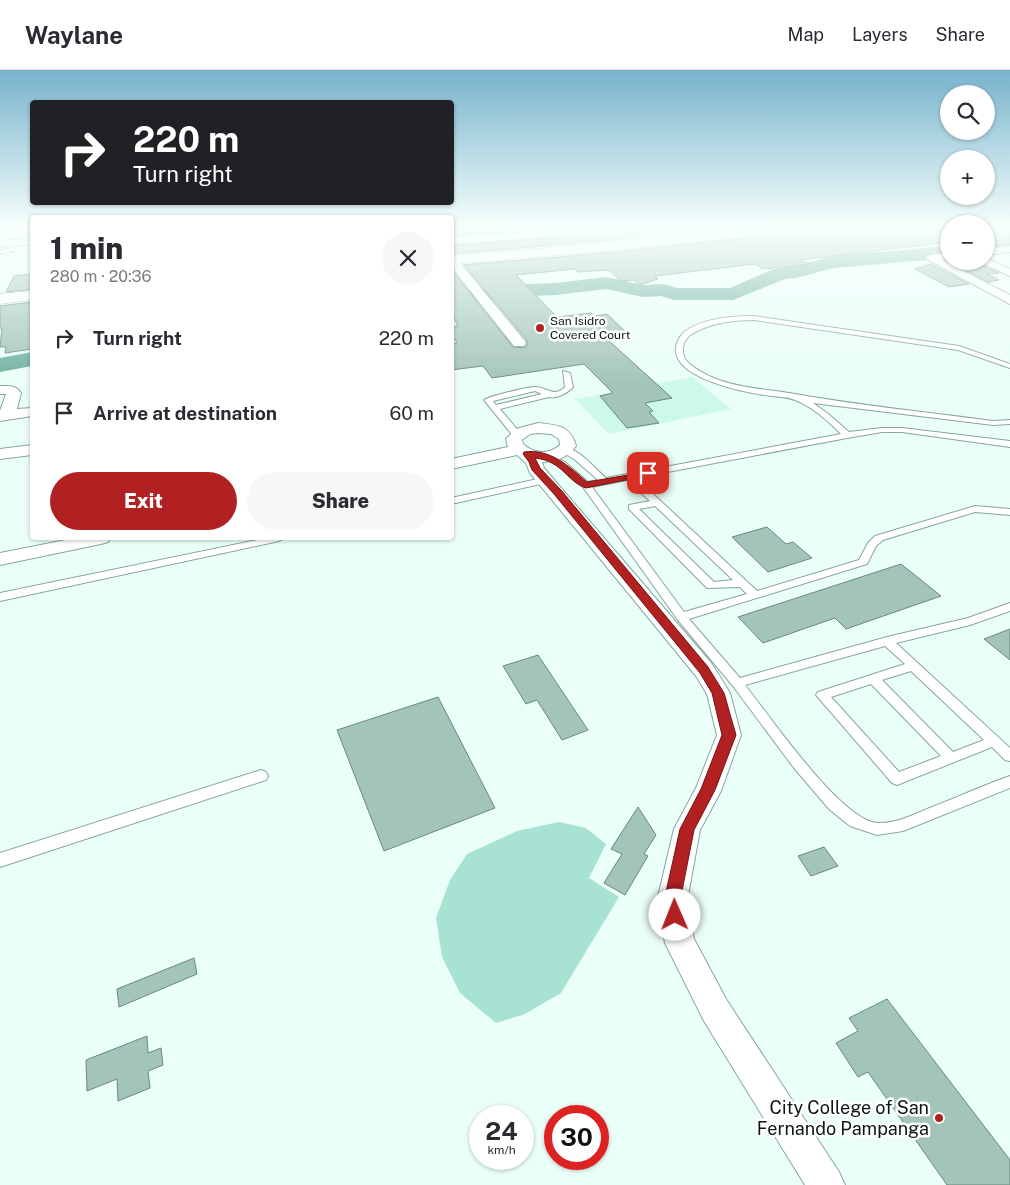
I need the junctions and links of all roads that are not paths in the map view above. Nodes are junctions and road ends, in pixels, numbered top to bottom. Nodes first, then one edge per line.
1 (468, 280) edge
2 (972, 280) edge
3 (30, 296) edge
4 (0, 299) edge
5 (1010, 300) edge
6 (520, 343) dead end
7 (1010, 366) edge
8 (566, 373) dead end
9 (0, 390) edge
10 (797, 398) junction
11 (30, 412) edge
12 (4, 416) edge
13 (1010, 422) edge
14 (847, 434) junction
15 (1010, 444) edge
16 (519, 445) junction
17 (30, 450) edge
18 (565, 450) junction
19 (0, 454) edge
20 (454, 456) edge
21 (454, 463) edge
22 (546, 468) junction
23 (629, 477) junction
24 (606, 482) junction
25 (586, 486) junction
26 (454, 500) edge
27 (656, 503) junction
28 (1010, 512) edge
29 (41, 540) edge
30 (91, 540) edge
31 (270, 540) edge
32 (0, 548) edge
33 (0, 559) edge
34 (742, 583) junction
35 (754, 595) junction
36 (0, 597) edge
37 (1010, 607) edge
38 (682, 617) junction
39 (887, 641) junction
40 (913, 666) junction
41 (874, 678) junction
42 (737, 683) junction
43 (994, 741) junction
44 (1010, 756) edge
45 (951, 758) junction
46 (261, 776) dead end
47 (1010, 782) edge
48 (0, 860) edge
49 (826, 1185) edge

1 - 6 street
2 - 5 street
3 - 4 main road
7 - 10 lane
8 - 16 lane
9 - 12 street
10 - 13 lane
10 - 14 lane
11 - 12 street
14 - 15 lane
14 - 23 lane
16 - 18 street
16 - 20 street
16 - 21 street
16 - 22 street
16 - 22 street
17 - 19 street
18 - 22 street
18 - 24 lane
22 - 25 lane
22 - 26 lane
22 - 49 street
23 - 24 lane
23 - 27 lane
24 - 25 lane
25 - 38 lane
27 - 34 lane
27 - 34 lane
28 - 35 lane
29 - 32 street
30 - 33 street
31 - 36 lane
34 - 35 lane
35 - 38 lane
37 - 39 lane
38 - 42 lane
39 - 40 lane
39 - 42 lane
40 - 41 lane
40 - 43 lane
41 - 45 lane
41 - 45 lane
42 - 47 lane
43 - 44 lane
43 - 45 lane
46 - 48 lane

